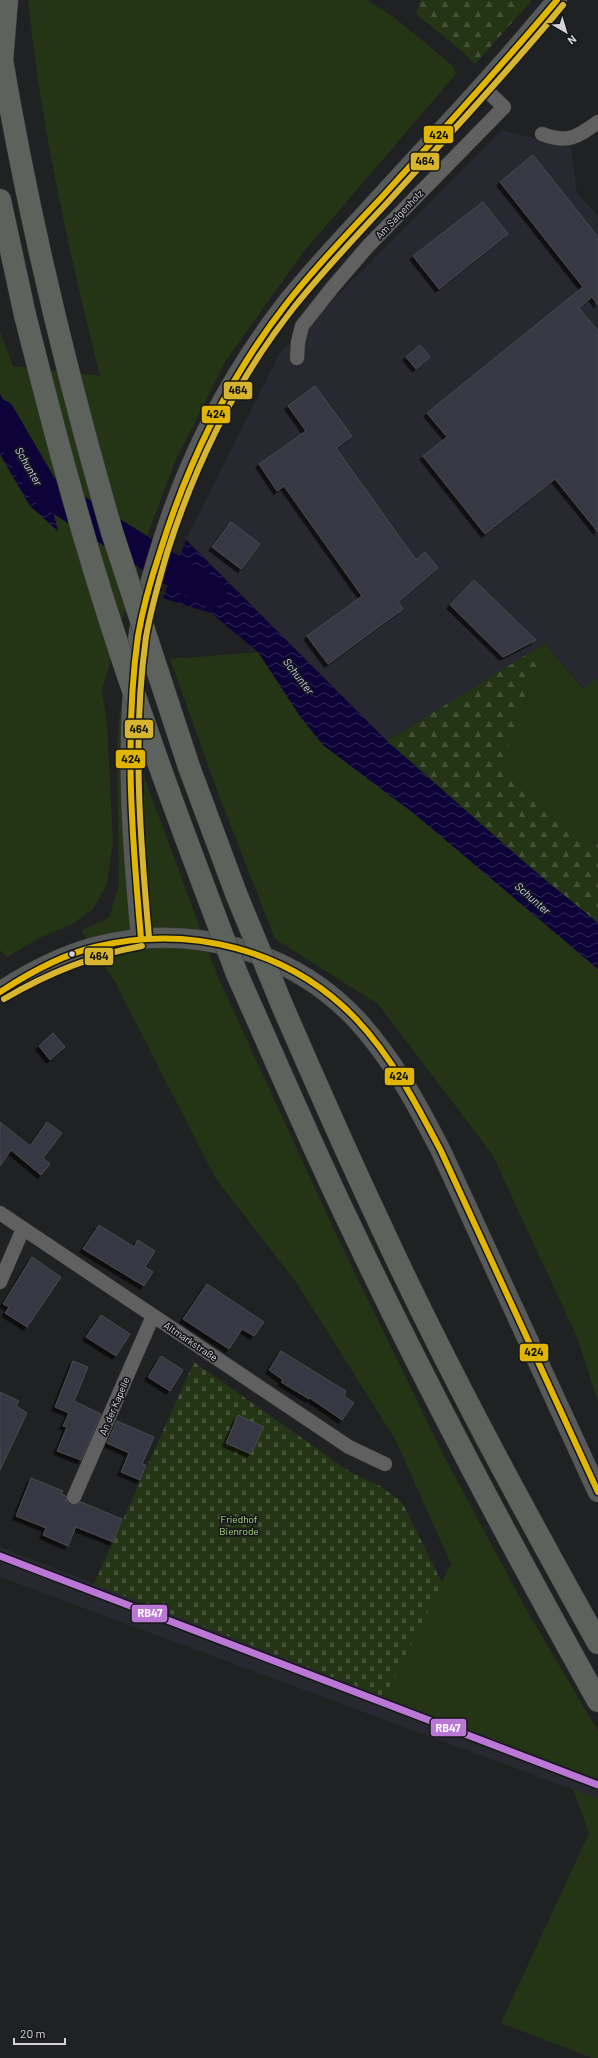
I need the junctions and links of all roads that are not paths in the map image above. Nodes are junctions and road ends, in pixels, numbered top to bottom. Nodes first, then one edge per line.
1 (7, 0) edge
2 (557, 0) edge
3 (1, 55) edge
4 (482, 86) junction
5 (598, 122) edge
6 (542, 134) dead end
7 (0, 200) edge
8 (0, 249) edge
9 (25, 315) junction
10 (297, 358) dead end
11 (141, 938) junction
12 (0, 992) edge
13 (0, 1213) edge
14 (23, 1229) junction
15 (0, 1282) edge
16 (153, 1316) junction
17 (385, 1464) dead end
18 (598, 1492) edge
19 (74, 1497) dead end
20 (598, 1643) edge
21 (598, 1701) edge

1 - 3 highway
2 - 4 main road
3 - 20 highway, bridge
4 - 10 street, Am Salgenholz
4 - 11 main road, bridge
5 - 6 street
7 - 9 highway
8 - 9 highway
9 - 21 highway, bridge
11 - 12 main road
11 - 18 main road
13 - 14 street, Altmarkstraße
14 - 15 street
14 - 16 street, Altmarkstraße
16 - 17 street, Altmarkstraße
16 - 19 street, An der Kapelle

